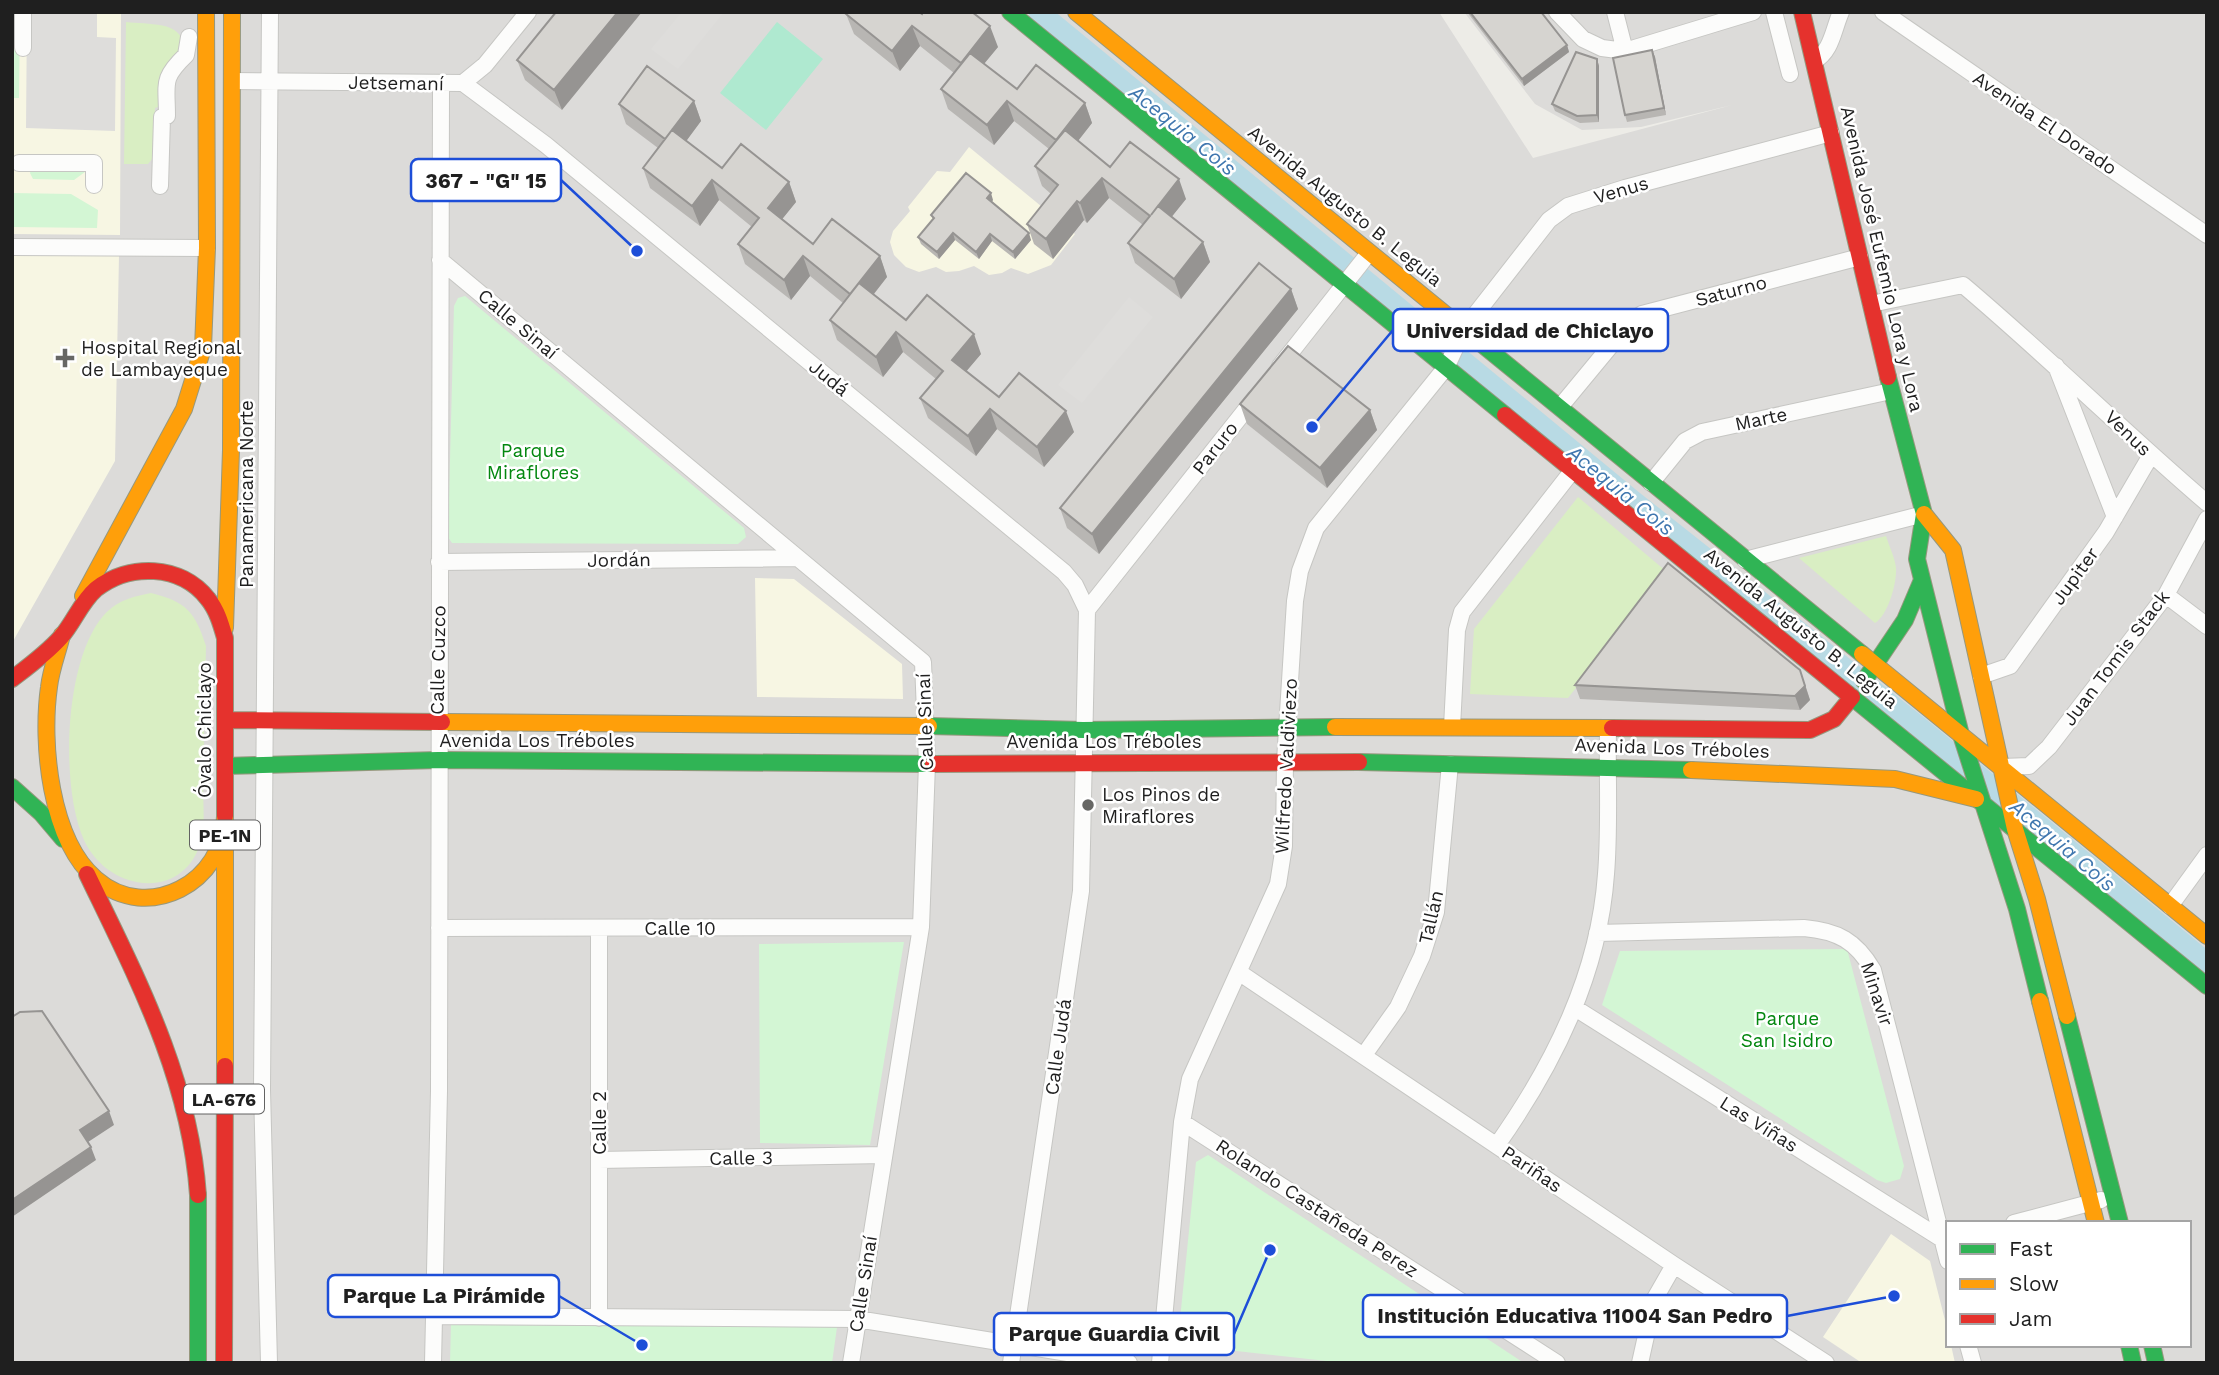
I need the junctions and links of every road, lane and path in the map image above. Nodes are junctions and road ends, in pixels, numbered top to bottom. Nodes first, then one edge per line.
1 (23, 12) edge
2 (206, 12) edge
3 (232, 12) edge
4 (270, 12) edge
5 (528, 12) edge
6 (1010, 12) edge
7 (1076, 12) edge
8 (1557, 12) edge
9 (1615, 12) edge
10 (1753, 12) edge
11 (1774, 12) edge
12 (1802, 12) edge
13 (1841, 12) edge
14 (1883, 12) edge
15 (189, 37) dead end
16 (23, 48) dead end
17 (1625, 51) junction
18 (1814, 61) junction
19 (1790, 74) dead end
20 (232, 80) junction
21 (272, 81) junction
22 (463, 83) junction
23 (441, 84) junction
24 (1831, 133) junction
25 (19, 163) dead end
26 (94, 185) dead end
27 (160, 186) dead end
28 (2207, 235) edge
29 (12, 247) edge
30 (207, 248) junction
31 (1369, 254) junction
32 (1860, 257) junction
33 (440, 260) junction
34 (1345, 282) junction
35 (1871, 304) junction
36 (1463, 329) junction
37 (2054, 362) junction
38 (1447, 365) junction
39 (1891, 391) junction
40 (1560, 407) junction
41 (2151, 455) junction
42 (1573, 470) junction
43 (1651, 483) junction
44 (2207, 503) edge
45 (1924, 514) junction
46 (2115, 517) junction
47 (2207, 519) edge
48 (798, 558) junction
49 (1745, 560) junction
50 (439, 562) junction
51 (1922, 580) junction
52 (2166, 595) junction
53 (1087, 610) junction
54 (75, 612) junction
55 (2207, 626) edge
56 (62, 635) junction
57 (225, 639) junction
58 (1875, 668) junction
59 (1981, 676) junction
60 (12, 679) edge
61 (1852, 696) junction
62 (225, 720) junction
63 (438, 720) junction
64 (265, 722) junction
65 (924, 726) junction
66 (1452, 726) junction
67 (1287, 727) junction
68 (1608, 729) junction
69 (1083, 730) junction
70 (1961, 735) junction
71 (438, 761) junction
72 (1084, 761) junction
73 (1284, 761) junction
74 (927, 764) junction
75 (1450, 764) junction
76 (225, 766) junction
77 (265, 766) junction
78 (1608, 766) junction
79 (2002, 768) junction
80 (12, 787) edge
81 (1980, 800) junction
82 (2015, 828) junction
83 (225, 836) junction
84 (72, 849) junction
85 (2207, 855) edge
86 (87, 874) junction
87 (2170, 906) junction
88 (439, 928) junction
89 (599, 928) junction
90 (921, 928) junction
91 (1597, 933) junction
92 (2207, 936) edge
93 (1240, 973) junction
94 (2207, 986) edge
95 (1574, 1008) junction
96 (1364, 1055) junction
97 (1182, 1122) junction
98 (1497, 1145) junction
99 (883, 1155) junction
100 (599, 1160) junction
101 (2113, 1197) junction
102 (2091, 1203) junction
103 (2022, 1221) edge
104 (2096, 1221) edge
105 (2119, 1221) edge
106 (1945, 1241) edge
107 (1674, 1265) junction
108 (436, 1316) junction
109 (599, 1318) junction
110 (857, 1320) junction
111 (1012, 1355) edge
112 (1808, 1358) edge
113 (198, 1363) edge
114 (224, 1363) edge
115 (269, 1363) edge
116 (433, 1363) edge
117 (851, 1363) edge
118 (1129, 1363) edge
119 (1160, 1363) edge
120 (1557, 1363) edge
121 (1640, 1363) edge
122 (1826, 1363) edge

1 - 16 street
2 - 30 main road, PE-1N
3 - 20 main road, Panamericana Norte / PE-1N
4 - 21 street, Panamericana Norte
5 - 22 street, Jetsemaní
6 - 34 main road, Avenida Augusto B. Leguia
7 - 31 main road, Avenida Augusto B. Leguia
8 - 17 street
9 - 17 street
10 - 17 street
11 - 19 street
12 - 18 main road, Avenida José Eufemio Lora y Lora
13 - 18 street
14 - 28 street, Avenida El Dorado
15 - 27 street
18 - 24 main road, Avenida José Eufemio Lora y Lora
20 - 21 street, Jetsemaní
20 - 57 main road, Panamericana Norte / PE-1N
21 - 23 street, Jetsemaní
21 - 64 street, Panamericana Norte
22 - 23 street, Jetsemaní
22 - 53 street, Judá
23 - 33 street, Calle Cuzco
24 - 32 main road, Avenida José Eufemio Lora y Lora
24 - 36 street, Venus
25 - 26 street
29 - 30 street
30 - 54 main road, PE-1N
31 - 34 street, Paruro
31 - 36 main road, Avenida Augusto B. Leguia
32 - 35 main road, Avenida José Eufemio Lora y Lora
32 - 40 street, Saturno
33 - 48 street, Calle Sinaí
33 - 50 street, Calle Cuzco
34 - 38 main road, Avenida Augusto B. Leguia
34 - 53 street, Paruro
35 - 37 street, Venus
35 - 39 main road, Avenida José Eufemio Lora y Lora
36 - 38 street, Wilfredo Valdiviezo
36 - 40 main road, Avenida Augusto B. Leguia
37 - 41 street, Venus
37 - 46 street
38 - 42 main road, Avenida Augusto B. Leguia
38 - 67 street, Wilfredo Valdiviezo
39 - 43 street, Marte
39 - 45 main road, Avenida José Eufemio Lora y Lora
40 - 43 main road, Avenida Augusto B. Leguia
41 - 44 street, Venus
41 - 46 street, Jupiter
42 - 61 main road, Avenida Augusto B. Leguia
42 - 66 street
43 - 49 main road, Avenida Augusto B. Leguia
45 - 49 street
45 - 51 main road, Avenida José Eufemio Lora y Lora
45 - 59 main road, Avenida José Eufemio Lora y Lora
46 - 59 street, Jupiter
47 - 52 street, Juan Tomis Stack
48 - 50 street, Jordán
48 - 65 street, Calle Sinaí
49 - 58 main road, Avenida Augusto B. Leguia
50 - 63 street, Calle Cuzco
51 - 58 main road, Avenida Los Tréboles
51 - 70 main road, Avenida José Eufemio Lora y Lora
52 - 55 street
52 - 79 street, Juan Tomis Stack
53 - 69 street
54 - 56 main road, Óvalo Chiclayo / PE-1N
54 - 57 main road, Óvalo Chiclayo / PE-1N
56 - 60 main road, PE-1N
56 - 84 main road, Óvalo Chiclayo / PE-1N
57 - 62 main road, Óvalo Chiclayo / PE-1N
58 - 61 main road, Avenida Los Tréboles
58 - 70 main road, Avenida Augusto B. Leguia
59 - 79 main road, Avenida José Eufemio Lora y Lora
61 - 68 main road, Avenida Los Tréboles
61 - 81 main road, Avenida Augusto B. Leguia
62 - 64 main road, Avenida Los Tréboles
62 - 76 main road, Óvalo Chiclayo / PE-1N
63 - 64 main road, Avenida Los Tréboles
63 - 65 main road, Avenida Los Tréboles
63 - 71 street, Calle Cuzco
64 - 77 street, Panamericana Norte
65 - 69 main road, Avenida Los Tréboles
65 - 74 street, Calle Sinaí
66 - 67 main road, Avenida Los Tréboles
66 - 68 main road, Avenida Los Tréboles
67 - 69 main road, Avenida Los Tréboles
67 - 73 street, Wilfredo Valdiviezo
68 - 78 street
69 - 72 street, Calle Judá
70 - 79 main road, Avenida Augusto B. Leguia
70 - 81 main road, Avenida José Eufemio Lora y Lora
71 - 74 main road, Avenida Los Tréboles
71 - 77 main road, Avenida Los Tréboles
71 - 88 street, Calle Cuzco
72 - 73 main road, Avenida Los Tréboles
72 - 74 main road, Avenida Los Tréboles
72 - 111 street, Calle Judá
73 - 75 main road, Avenida Los Tréboles
73 - 93 street, Wilfredo Valdiviezo
74 - 90 street, Calle Sinaí
75 - 78 main road, Avenida Los Tréboles
75 - 96 street, Tallán
76 - 77 main road, Avenida Los Tréboles
76 - 83 main road, Óvalo Chiclayo / PE-1N
77 - 115 street, Panamericana Norte
78 - 81 main road, Avenida Los Tréboles
78 - 91 street
79 - 82 main road, Avenida José Eufemio Lora y Lora
79 - 87 main road, Avenida Augusto B. Leguia
80 - 84 main road, PE-1N
81 - 82 main road, Avenida Augusto B. Leguia
81 - 102 main road, Avenida José Eufemio Lora y Lora
82 - 94 main road, Avenida Augusto B. Leguia
82 - 101 main road, Avenida José Eufemio Lora y Lora
83 - 86 main road, Óvalo Chiclayo / PE-1N
83 - 114 main road, LA-676
84 - 86 main road, Óvalo Chiclayo / PE-1N
85 - 87 street
86 - 113 main road, LA-676
87 - 92 main road, Avenida Augusto B. Leguia
88 - 89 street, Calle 10
88 - 108 street, Calle Cuzco
89 - 90 street, Calle 10
89 - 100 street, Calle 2
90 - 99 street, Calle Sinaí
91 - 95 street
91 - 106 street, Minavir
93 - 96 street, Pariñas
93 - 97 street, Wilfredo Valdiviezo
95 - 98 street
95 - 106 street, Las Viñas
96 - 98 street, Pariñas
97 - 119 street, Wilfredo Valdiviezo
97 - 120 street, Rolando Castañeda Perez
98 - 107 street, Pariñas
99 - 100 street, Calle 3
99 - 110 street, Calle Sinaí
100 - 109 street, Calle 2
101 - 102 street
101 - 105 main road, Avenida José Eufemio Lora y Lora
102 - 103 street
102 - 104 main road, Avenida José Eufemio Lora y Lora
107 - 112 street, Pariñas
107 - 121 street
108 - 109 street
108 - 116 street, Calle Cuzco
109 - 110 street
110 - 111 street
110 - 117 street, Calle Sinaí
111 - 118 street
112 - 122 street, Pariñas

